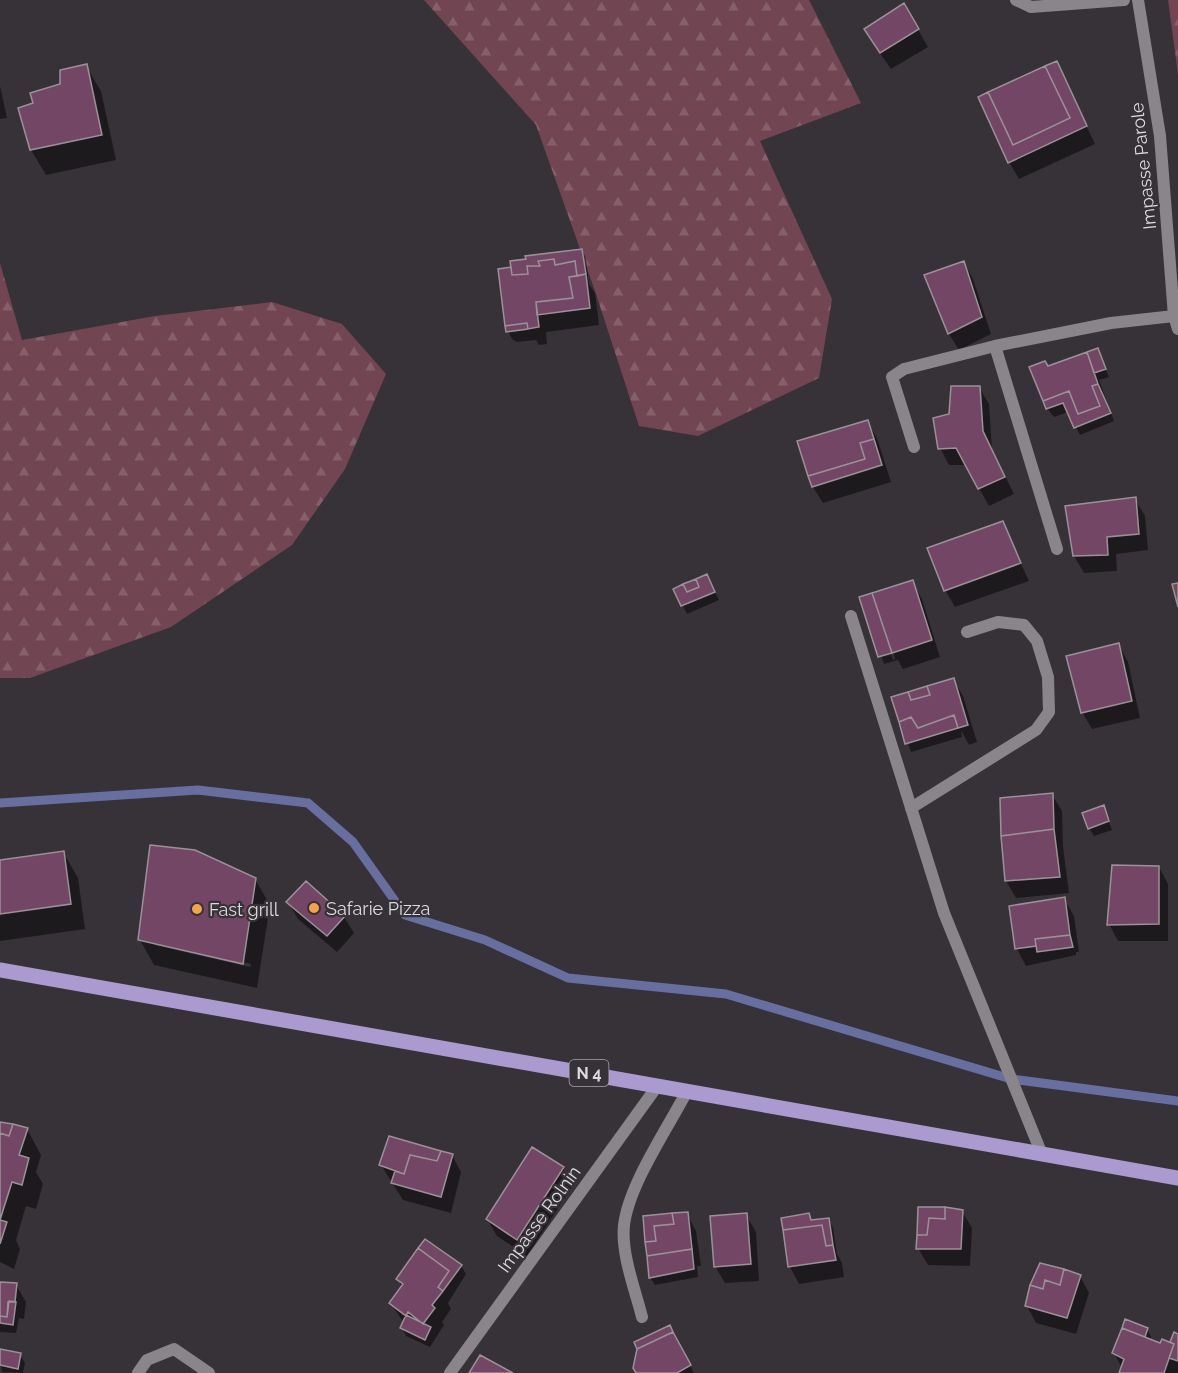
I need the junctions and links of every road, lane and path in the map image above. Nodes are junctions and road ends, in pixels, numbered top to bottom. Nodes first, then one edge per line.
1 (1016, 0) edge
2 (1124, 0) edge
3 (1138, 0) edge
4 (1174, 316) junction
5 (1178, 329) edge
6 (995, 346) junction
7 (914, 447) dead end
8 (1057, 549) dead end
9 (851, 616) dead end
10 (967, 632) dead end
11 (911, 808) junction
12 (0, 970) edge
13 (658, 1085) junction
14 (687, 1091) junction
15 (1041, 1152) junction
16 (1178, 1178) edge
17 (642, 1317) dead end
18 (138, 1373) edge
19 (208, 1373) edge
20 (450, 1373) edge

1 - 2 street
3 - 4 street, Impasse Parole
4 - 5 street, Impasse Parole
4 - 6 street
6 - 7 street
6 - 8 street
9 - 11 street
10 - 11 street
11 - 15 street
12 - 13 main road, N 4
13 - 14 main road, N 4
13 - 20 street, Impasse Rolnin
14 - 15 main road, N 4
14 - 17 street
15 - 16 main road, N 4
18 - 19 street

